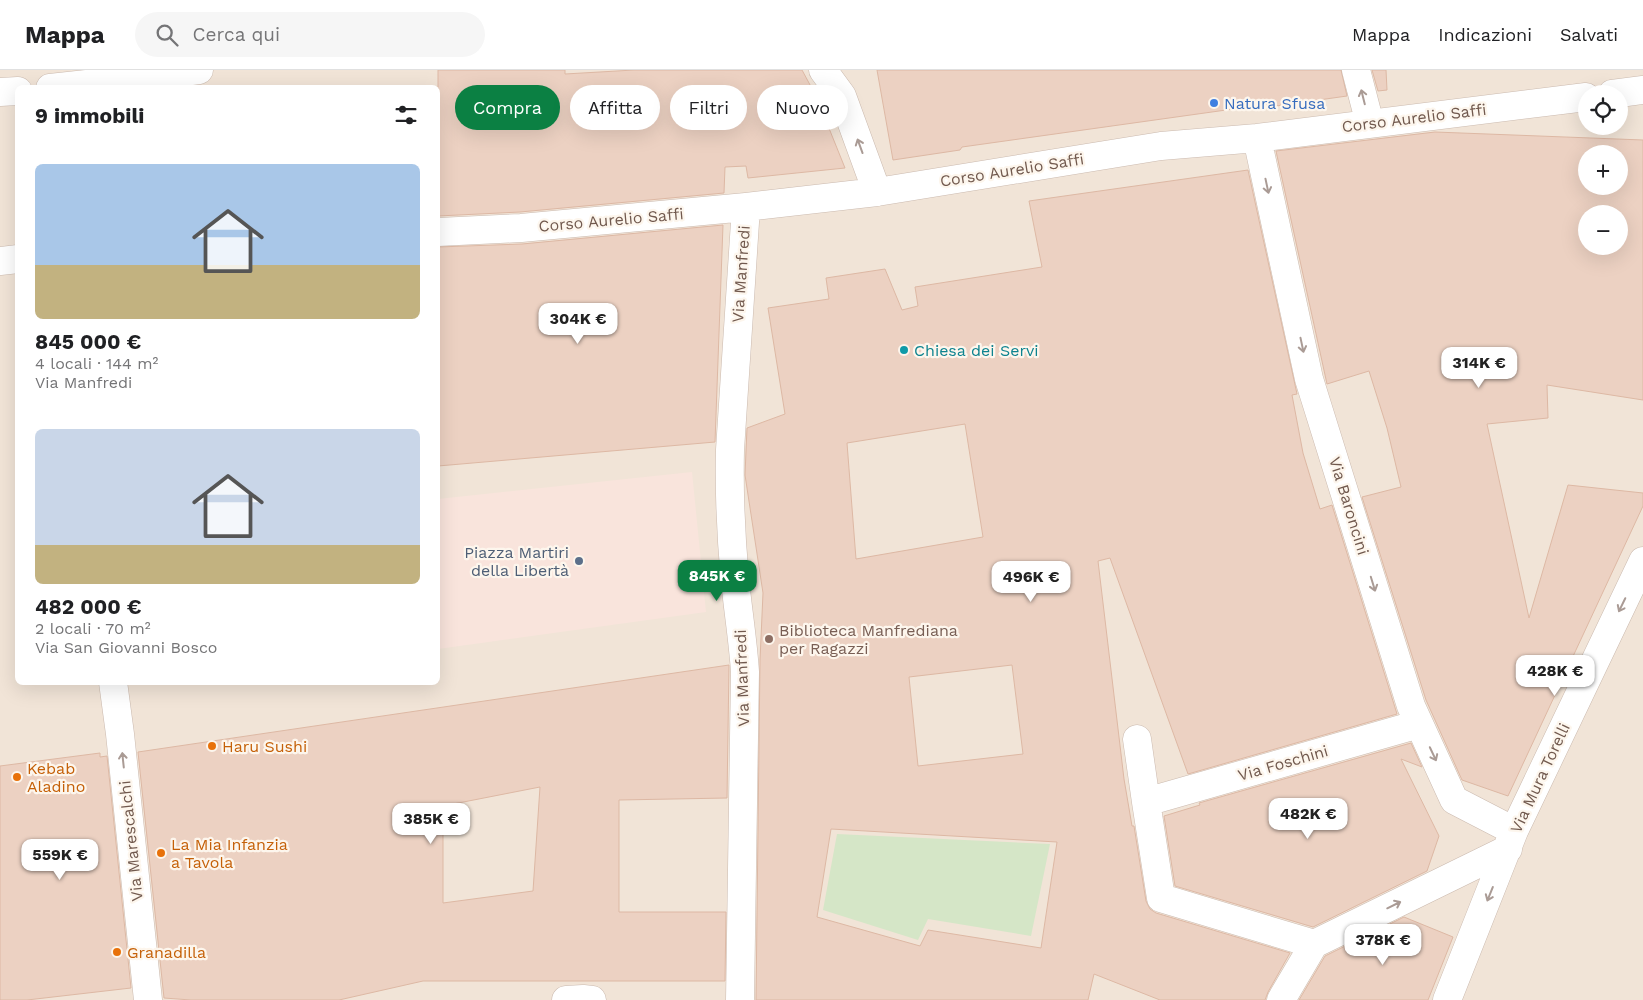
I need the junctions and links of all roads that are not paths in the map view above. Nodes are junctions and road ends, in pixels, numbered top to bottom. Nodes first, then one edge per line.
1 (199, 70) edge
2 (823, 70) edge
3 (1356, 70) edge
4 (113, 84) edge
5 (97, 85) edge
6 (1643, 90) edge
7 (15, 91) edge
8 (0, 92) edge
9 (1628, 92) edge
10 (1578, 98) edge
11 (1370, 124) junction
12 (1257, 138) junction
13 (877, 192) junction
14 (746, 207) junction
15 (440, 232) edge
16 (15, 259) edge
17 (0, 261) edge
18 (1643, 561) edge
19 (113, 685) edge
20 (1419, 724) junction
21 (1136, 739) dead end
22 (1146, 802) junction
23 (1511, 840) junction
24 (1314, 944) junction
25 (148, 1000) edge
26 (566, 1000) edge
27 (592, 1000) edge
28 (740, 1000) edge
29 (1281, 1000) edge
30 (1447, 1000) edge

1 - 4 street
13 -> 2 street
11 -> 3 street
4 - 5 street
6 - 9 street
7 - 8 street
10 - 11 street, Corso Aurelio Saffi
11 - 12 street, Corso Aurelio Saffi
12 - 13 street, Corso Aurelio Saffi
12 -> 20 street, Via Baroncini
13 - 14 street, Corso Aurelio Saffi
14 - 15 street, Corso Aurelio Saffi
14 - 28 street, Via Manfredi
16 - 17 street
18 -> 23 street, Via Mura Torelli
25 -> 19 street, Via Marescalchi
20 - 22 street, Via Foschini
20 -> 23 street, Via Baroncini
21 - 22 street
22 - 24 street
24 -> 23 street
23 -> 30 street, Via Mura Torelli
24 - 29 street
26 - 27 street

